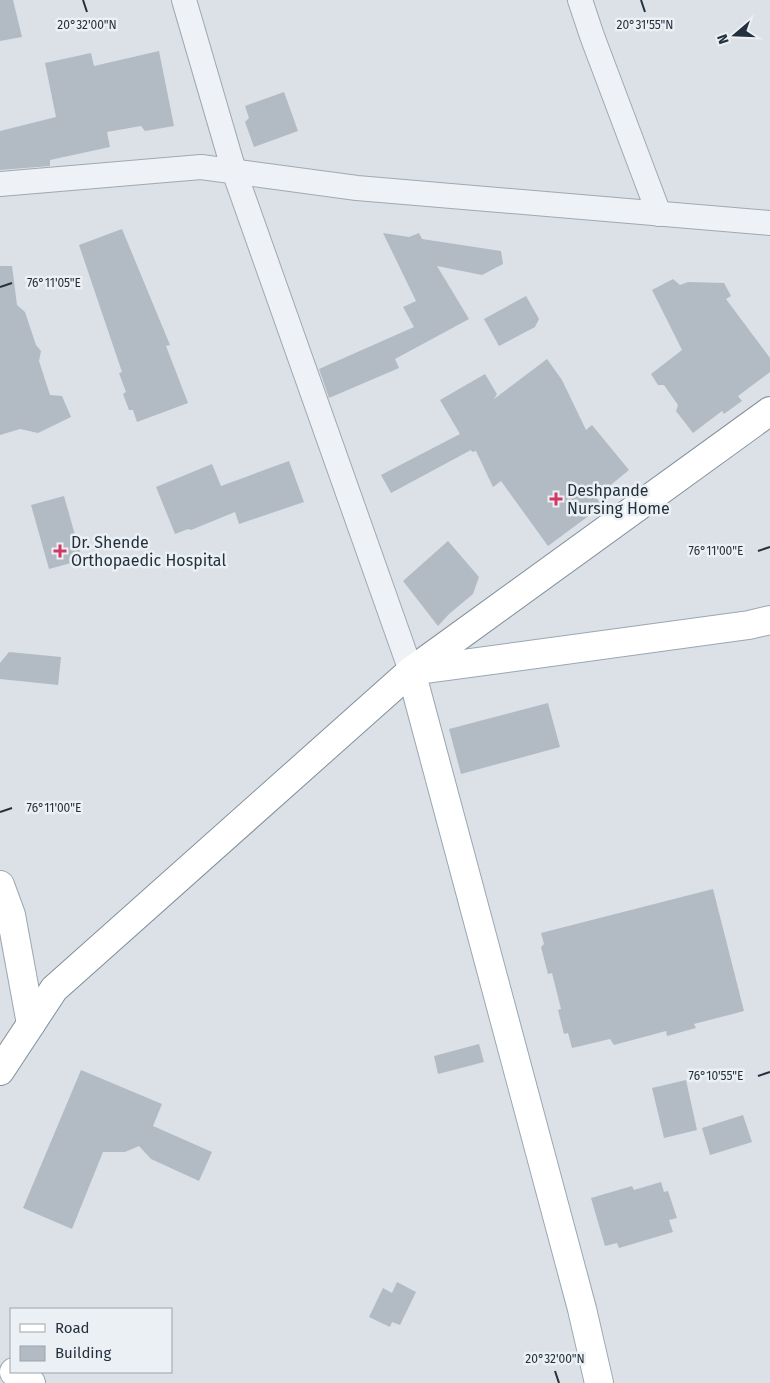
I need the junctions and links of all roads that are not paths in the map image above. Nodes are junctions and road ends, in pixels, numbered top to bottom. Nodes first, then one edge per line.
1 (184, 0) edge
2 (580, 0) edge
3 (234, 171) junction
4 (0, 184) edge
5 (659, 214) junction
6 (770, 223) edge
7 (770, 411) edge
8 (770, 620) edge
9 (411, 671) junction
10 (0, 885) edge
11 (31, 1024) junction
12 (0, 1071) edge
13 (16, 1373) edge
14 (32, 1383) edge
15 (599, 1383) edge

1 - 3 street
2 - 5 street
3 - 4 street
3 - 5 street
3 - 9 street
5 - 6 street
7 - 9 main road
8 - 9 main road
9 - 11 main road
9 - 15 main road
10 - 11 main road
11 - 12 main road
13 - 14 main road

